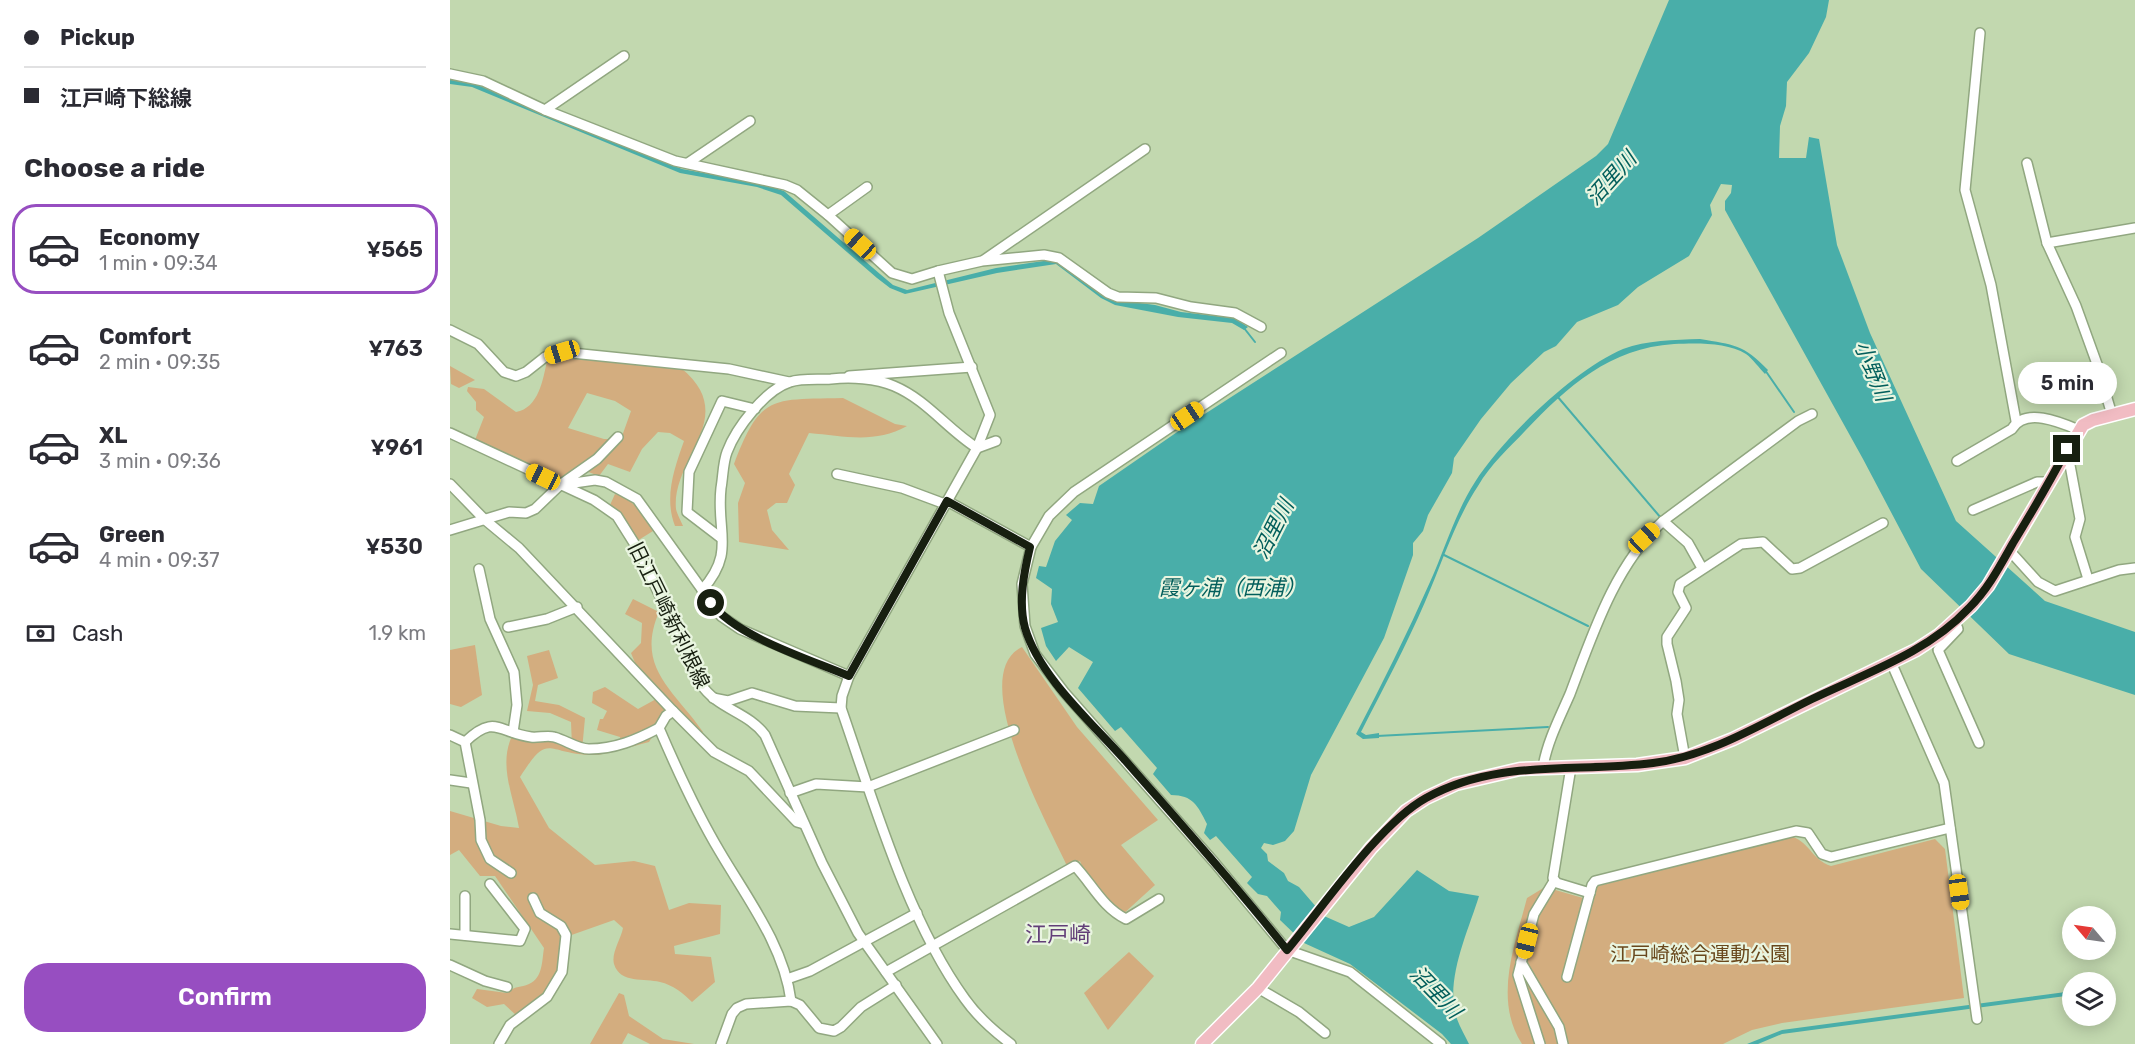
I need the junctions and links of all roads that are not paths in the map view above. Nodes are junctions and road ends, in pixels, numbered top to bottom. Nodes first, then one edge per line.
1 (1980, 33) dead end
2 (624, 56) dead end
3 (450, 74) edge
4 (545, 110) junction
5 (750, 121) dead end
6 (1145, 149) dead end
7 (688, 163) junction
8 (2027, 163) dead end
9 (867, 187) dead end
10 (828, 215) junction
11 (2135, 228) edge
12 (2047, 243) junction
13 (982, 261) junction
14 (938, 271) junction
15 (1261, 327) dead end
16 (450, 330) edge
17 (1281, 353) dead end
18 (972, 367) junction
19 (844, 378) junction
20 (789, 382) junction
21 (755, 409) junction
22 (2135, 409) edge
23 (1812, 414) dead end
24 (2112, 415) junction
25 (2016, 421) junction
26 (2079, 430) junction
27 (450, 433) edge
28 (618, 437) dead end
29 (996, 441) dead end
30 (977, 448) junction
31 (2067, 449) junction
32 (1957, 460) dead end
33 (837, 474) dead end
34 (2049, 482) junction
35 (450, 484) edge
36 (560, 485) junction
37 (946, 502) junction
38 (1973, 510) dead end
39 (484, 519) junction
40 (1663, 521) junction
41 (1883, 523) dead end
42 (450, 530) edge
43 (721, 538) junction
44 (1030, 547) junction
45 (2008, 552) junction
46 (1702, 568) junction
47 (2135, 568) edge
48 (479, 569) dead end
49 (2088, 579) junction
50 (702, 590) junction
51 (577, 608) junction
52 (1958, 619) junction
53 (508, 627) dead end
54 (1891, 662) junction
55 (849, 676) junction
56 (712, 699) junction
57 (841, 708) junction
58 (674, 711) junction
59 (659, 728) junction
60 (1014, 730) dead end
61 (513, 732) junction
62 (450, 735) edge
63 (465, 742) junction
64 (1979, 743) dead end
65 (1685, 758) junction
66 (1571, 766) junction
67 (1543, 767) junction
68 (450, 780) edge
69 (471, 783) junction
70 (868, 787) junction
71 (790, 793) junction
72 (804, 824) junction
73 (1950, 828) junction
74 (511, 873) dead end
75 (1554, 881) junction
76 (490, 884) dead end
77 (1590, 893) junction
78 (465, 896) dead end
79 (533, 898) dead end
80 (1158, 898) dead end
81 (917, 913) junction
82 (450, 934) edge
83 (465, 935) junction
84 (863, 942) junction
85 (932, 945) junction
86 (1289, 948) junction
87 (1521, 962) junction
88 (450, 965) edge
89 (886, 972) junction
90 (1567, 976) dead end
91 (787, 979) junction
92 (896, 985) junction
93 (507, 987) dead end
94 (1258, 988) junction
95 (791, 1001) junction
96 (1977, 1019) dead end
97 (1325, 1033) dead end
98 (1007, 1043) edge
99 (499, 1044) edge
100 (721, 1044) edge
101 (937, 1044) edge
102 (1202, 1044) edge
103 (1441, 1044) edge
104 (1540, 1044) edge
105 (1563, 1044) edge

1 - 25 street
2 - 4 street
3 - 4 street
4 - 7 street
5 - 7 street
6 - 13 street
7 - 10 street
8 - 12 street
9 - 10 street
10 - 14 street
11 - 12 street
12 - 24 street
13 - 14 street
13 - 15 street
14 - 18 street
16 - 20 street
17 - 44 street
18 - 19 street
18 - 30 street
19 - 20 street
19 - 30 street
20 - 21 street
21 - 43 street
21 - 43 street
22 - 24 main road
23 - 40 street
24 - 26 main road
25 - 26 street
25 - 32 street
26 - 31 main road
27 - 36 street, 旧江戸崎新利根線
28 - 36 street
29 - 30 street
30 - 37 street
31 - 34 main road
31 - 49 street
33 - 37 street
34 - 38 street
34 - 45 main road
35 - 39 street
36 - 39 street
36 - 50 street
36 - 56 street, 旧江戸崎新利根線
37 - 44 street
37 - 55 street
39 - 42 street
39 - 51 street
40 - 46 street
40 - 67 street
41 - 46 street
43 - 50 street
44 - 86 street
45 - 49 street
45 - 52 main road
46 - 65 street
47 - 49 street
48 - 61 street
50 - 55 street
51 - 53 street
51 - 58 street
52 - 54 main road
52 - 64 street
54 - 65 main road
54 - 73 street
55 - 57 street
56 - 57 street
56 - 71 street, 旧江戸崎新利根線
57 - 70 street
58 - 59 street
58 - 72 street
59 - 61 street
59 - 91 street
60 - 70 street
61 - 63 street
62 - 63 street
63 - 69 street
65 - 66 main road
66 - 67 main road
66 - 75 street
67 - 86 main road
68 - 69 street
69 - 74 street
70 - 71 street
70 - 81 street
71 - 72 street, 旧江戸崎新利根線
72 - 84 street, 旧江戸崎新利根線
73 - 77 street
73 - 96 street
75 - 77 street
75 - 87 street
76 - 83 street
77 - 90 street
78 - 83 street
79 - 99 street
80 - 85 street
81 - 84 street
81 - 85 street
82 - 83 street
84 - 89 street, 旧江戸崎新利根線
84 - 91 street
85 - 89 street
85 - 98 street
86 - 94 main road
86 - 103 street
87 - 104 street
87 - 105 street
88 - 93 street
89 - 92 street, 旧江戸崎新利根線
91 - 95 street
92 - 95 street
92 - 101 street, 旧江戸崎新利根線
94 - 97 street
94 - 102 main road
95 - 100 street

